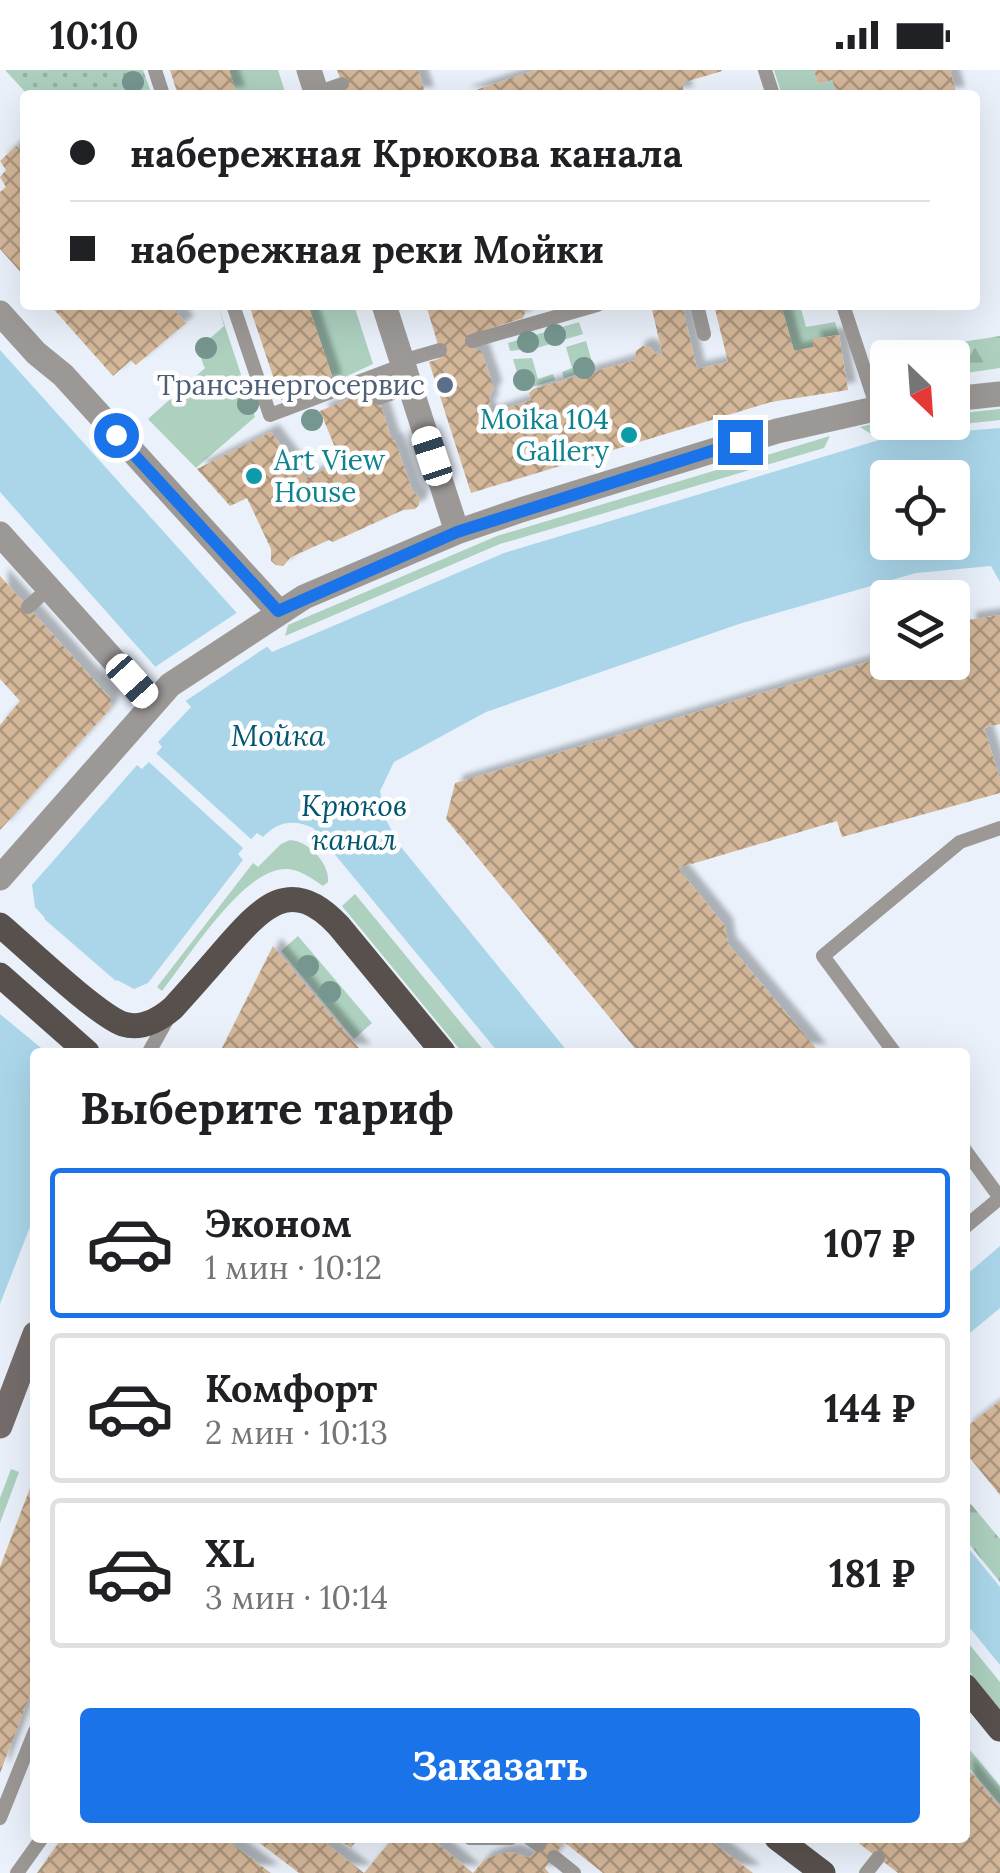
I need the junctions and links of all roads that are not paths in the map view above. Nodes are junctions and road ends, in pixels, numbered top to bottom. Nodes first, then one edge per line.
1 (342, 84) dead end
2 (314, 86) edge
3 (235, 310) edge
4 (386, 310) edge
5 (581, 310) edge
6 (698, 310) edge
7 (845, 310) edge
8 (0, 313) edge
9 (704, 334) dead end
10 (472, 341) dead end
11 (440, 350) dead end
12 (405, 371) junction
13 (870, 376) edge
14 (1000, 394) edge
15 (970, 397) edge
16 (378, 398) dead end
17 (870, 410) edge
18 (457, 532) junction
19 (0, 534) edge
20 (49, 588) junction
21 (28, 607) dead end
22 (278, 611) junction
23 (162, 694) junction
24 (1000, 828) edge
25 (0, 878) edge
26 (0, 925) edge
27 (2, 976) edge
28 (173, 1008) junction
29 (82, 1048) edge
30 (151, 1048) edge
31 (440, 1048) edge
32 (891, 1048) edge
33 (970, 1157) edge
34 (1000, 1198) edge
35 (970, 1222) edge
36 (30, 1347) edge
37 (0, 1426) edge
38 (970, 1692) edge
39 (1000, 1729) edge
40 (30, 1743) edge
41 (0, 1818) edge
42 (38, 1843) edge
43 (783, 1843) edge
44 (554, 1856) dead end
45 (878, 1858) dead end
46 (17, 1873) edge
47 (574, 1873) edge
48 (822, 1873) edge
49 (866, 1873) edge

1 - 2 lane
3 - 12 lane
4 - 12 street
5 - 10 lane
6 - 9 lane
7 - 13 lane
8 - 22 street
11 - 12 lane
12 - 16 lane
12 - 18 street
14 - 15 street
17 - 18 street
18 - 22 street
19 - 20 street
20 - 21 lane
20 - 23 street
22 - 23 street
23 - 25 street
24 - 32 lane
26 - 28 main road
27 - 29 main road
28 - 30 lane
28 - 31 main road
33 - 34 lane
34 - 35 lane
36 - 37 street
38 - 39 main road
40 - 41 lane
42 - 46 lane
43 - 48 main road
44 - 47 lane
45 - 49 lane

